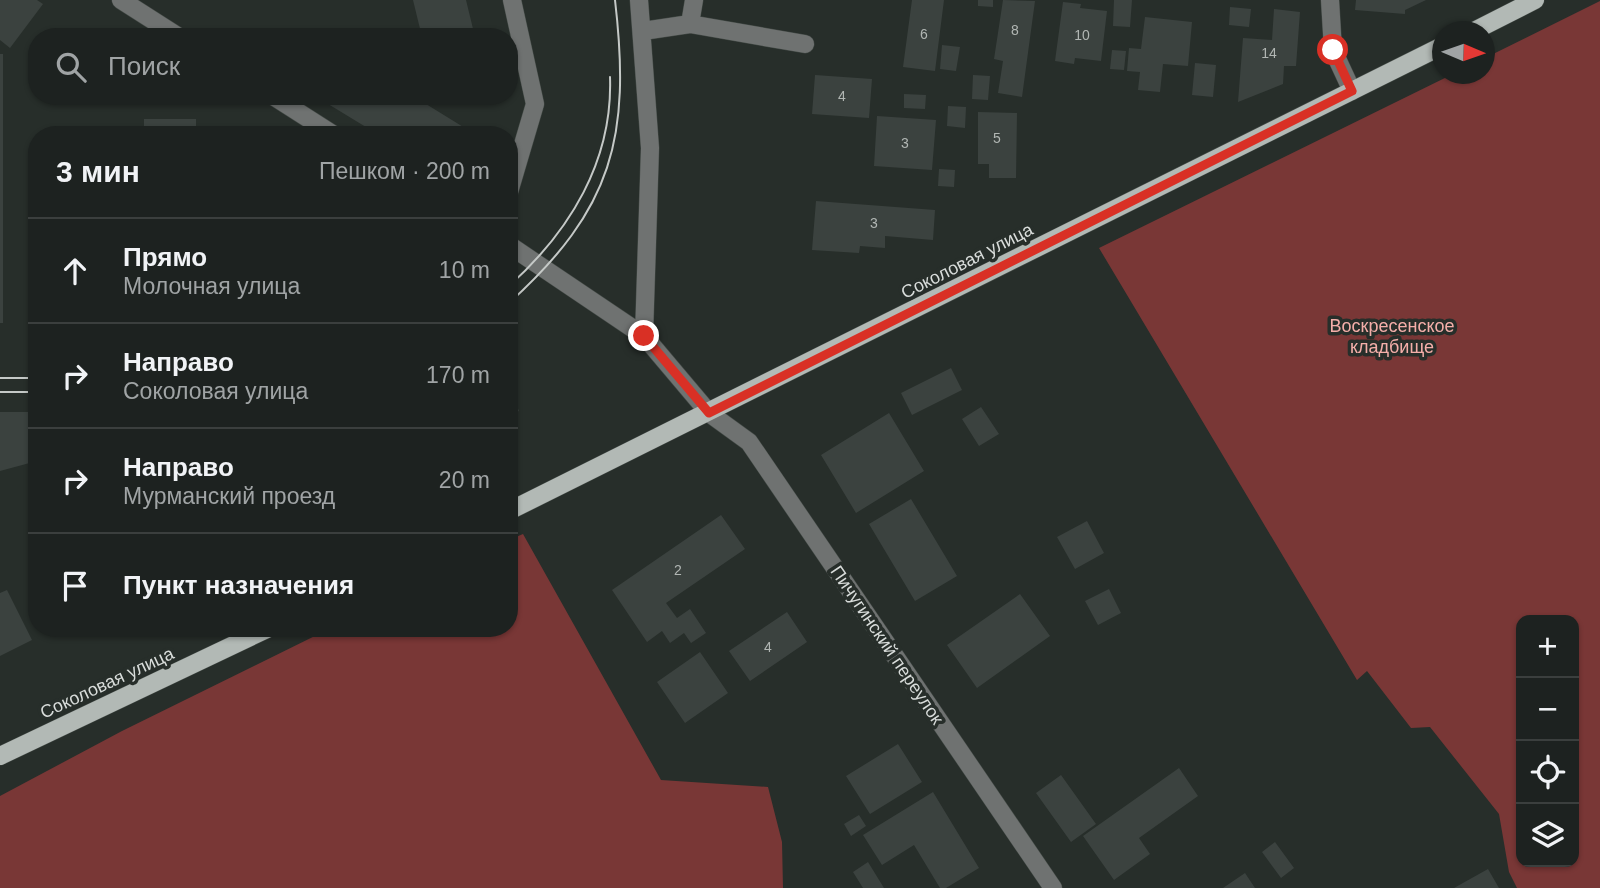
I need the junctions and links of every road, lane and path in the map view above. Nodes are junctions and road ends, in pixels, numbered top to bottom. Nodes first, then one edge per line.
1 (121, 0) edge
2 (512, 0) edge
3 (639, 0) edge
4 (694, 0) edge
5 (1330, 0) edge
6 (1535, 0) edge
7 (1494, 21) edge
8 (690, 24) junction
9 (165, 28) edge
10 (643, 32) junction
11 (805, 44) dead end
12 (1432, 51) edge
13 (1352, 91) junction
14 (287, 105) edge
15 (320, 126) edge
16 (518, 162) edge
17 (518, 251) edge
18 (644, 336) junction
19 (709, 413) junction
20 (518, 507) edge
21 (250, 637) edge
22 (0, 756) edge
23 (1053, 888) edge

1 - 9 street
2 - 16 street
3 - 10 street
4 - 8 street
5 - 13 street
6 - 7 main road
8 - 10 street
8 - 11 street
10 - 18 street
12 - 13 main road, Соколовая улица
13 - 19 main road, Соколовая улица
14 - 15 street
17 - 18 street, Пичугинский переулок
18 - 19 street, Пичугинский переулок
19 - 20 main road, Соколовая улица
19 - 23 street, Пичугинский переулок
21 - 22 main road, Соколовая улица

